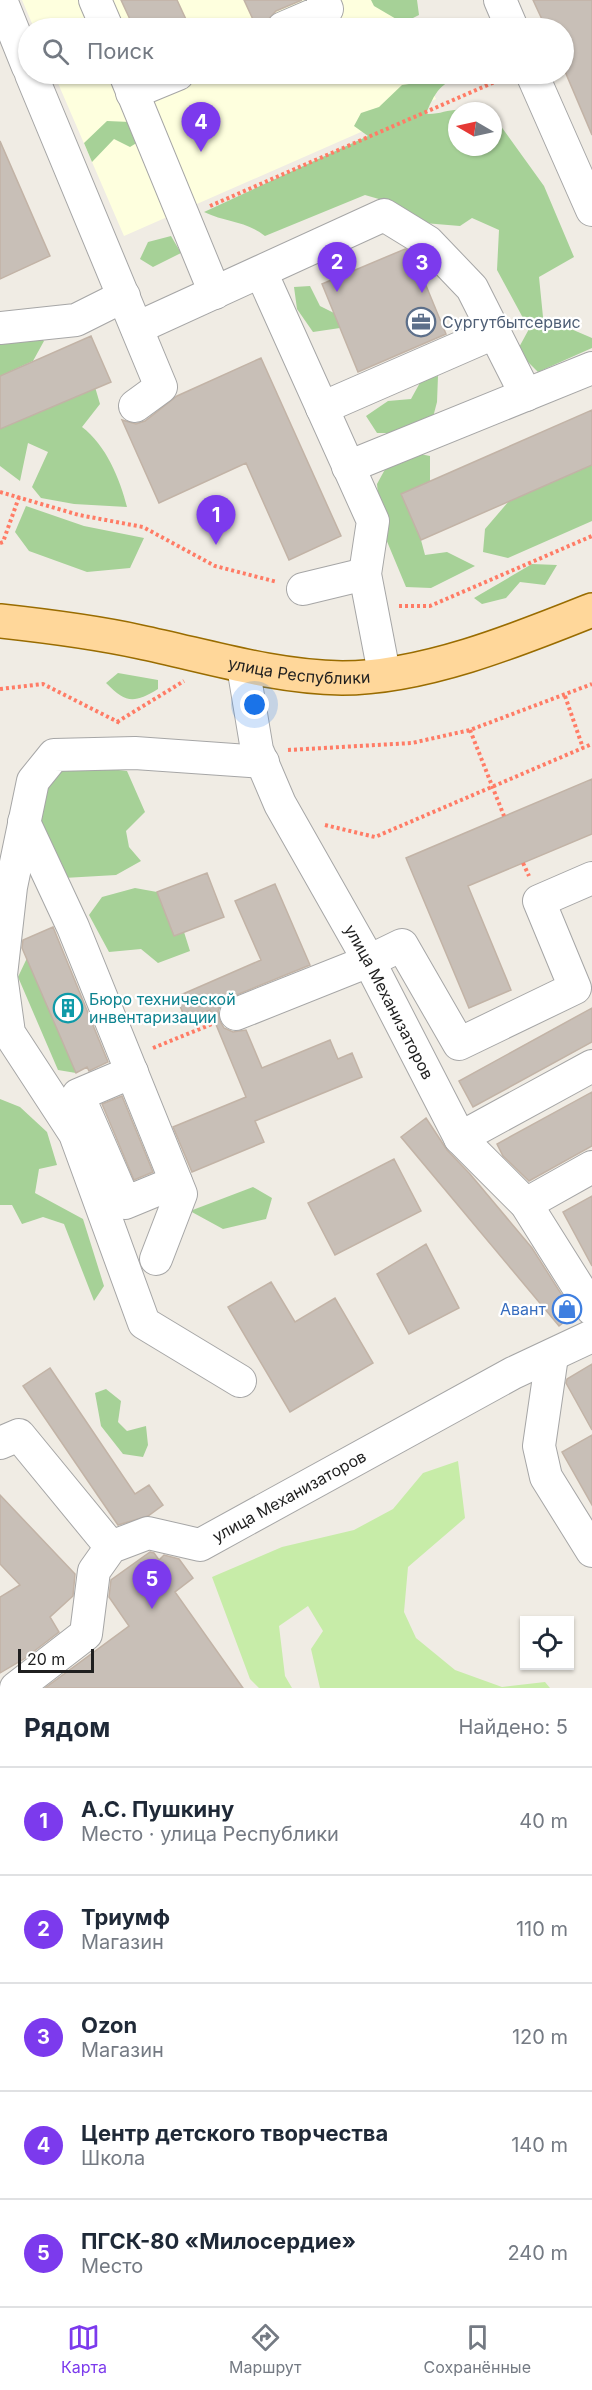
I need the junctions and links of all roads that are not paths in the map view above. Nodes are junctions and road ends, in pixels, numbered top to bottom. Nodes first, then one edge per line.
1 (1, 0) edge
2 (95, 0) edge
3 (323, 0) edge
4 (500, 0) edge
5 (102, 18) edge
6 (306, 18) edge
7 (508, 18) edge
8 (18, 42) edge
9 (35, 84) edge
10 (129, 84) edge
11 (536, 84) edge
12 (592, 210) edge
13 (261, 272) junction
14 (215, 293) junction
15 (124, 296) junction
16 (0, 328) edge
17 (136, 328) junction
18 (494, 333) junction
19 (592, 368) edge
20 (526, 395) junction
21 (135, 406) dead end
22 (322, 408) junction
23 (348, 467) junction
24 (365, 573) junction
25 (303, 589) road end
26 (592, 610) edge
27 (0, 621) edge
28 (243, 666) junction
29 (384, 674) junction
30 (260, 756) junction
31 (24, 822) junction
32 (592, 878) edge
33 (369, 961) junction
34 (1, 975) edge
35 (236, 1014) road end
36 (129, 1065) junction
37 (592, 1065) edge
38 (460, 1138) junction
39 (592, 1167) edge
40 (176, 1182) junction
41 (526, 1204) junction
42 (156, 1259) dead end
43 (589, 1299) edge
44 (592, 1336) edge
45 (552, 1356) junction
46 (240, 1381) dead end
47 (0, 1443) edge
48 (111, 1547) junction
49 (592, 1551) edge
50 (16, 1688) edge

1 - 8 lane
2 - 5 lane
3 - 6 lane
4 - 7 lane
9 - 15 lane
10 - 14 lane
11 - 12 lane
13 - 14 lane
13 - 18 lane
13 - 22 lane
14 - 17 lane
15 - 16 lane
15 - 17 lane
17 - 21 lane
18 - 20 lane
18 - 22 lane
19 - 20 lane
20 - 23 lane
22 - 23 lane
23 - 24 lane
24 - 25 lane
24 - 29 lane
26 - 29 main road, улица Республики
27 - 28 main road, улица Республики
28 - 29 main road, улица Республики
28 - 30 lane, улица Механизаторов
30 - 31 lane
30 - 33 lane, улица Механизаторов
31 - 34 lane
31 - 36 lane
32 - 33 lane
33 - 35 lane
33 - 38 lane, улица Механизаторов
34 - 46 lane
36 - 40 lane
36 - 40 lane
37 - 38 lane
38 - 41 lane, улица Механизаторов
39 - 41 lane
40 - 42 lane
41 - 43 lane, улица Механизаторов
44 - 45 lane, улица Механизаторов
45 - 48 lane, улица Механизаторов
45 - 49 lane
47 - 48 lane
48 - 50 lane

